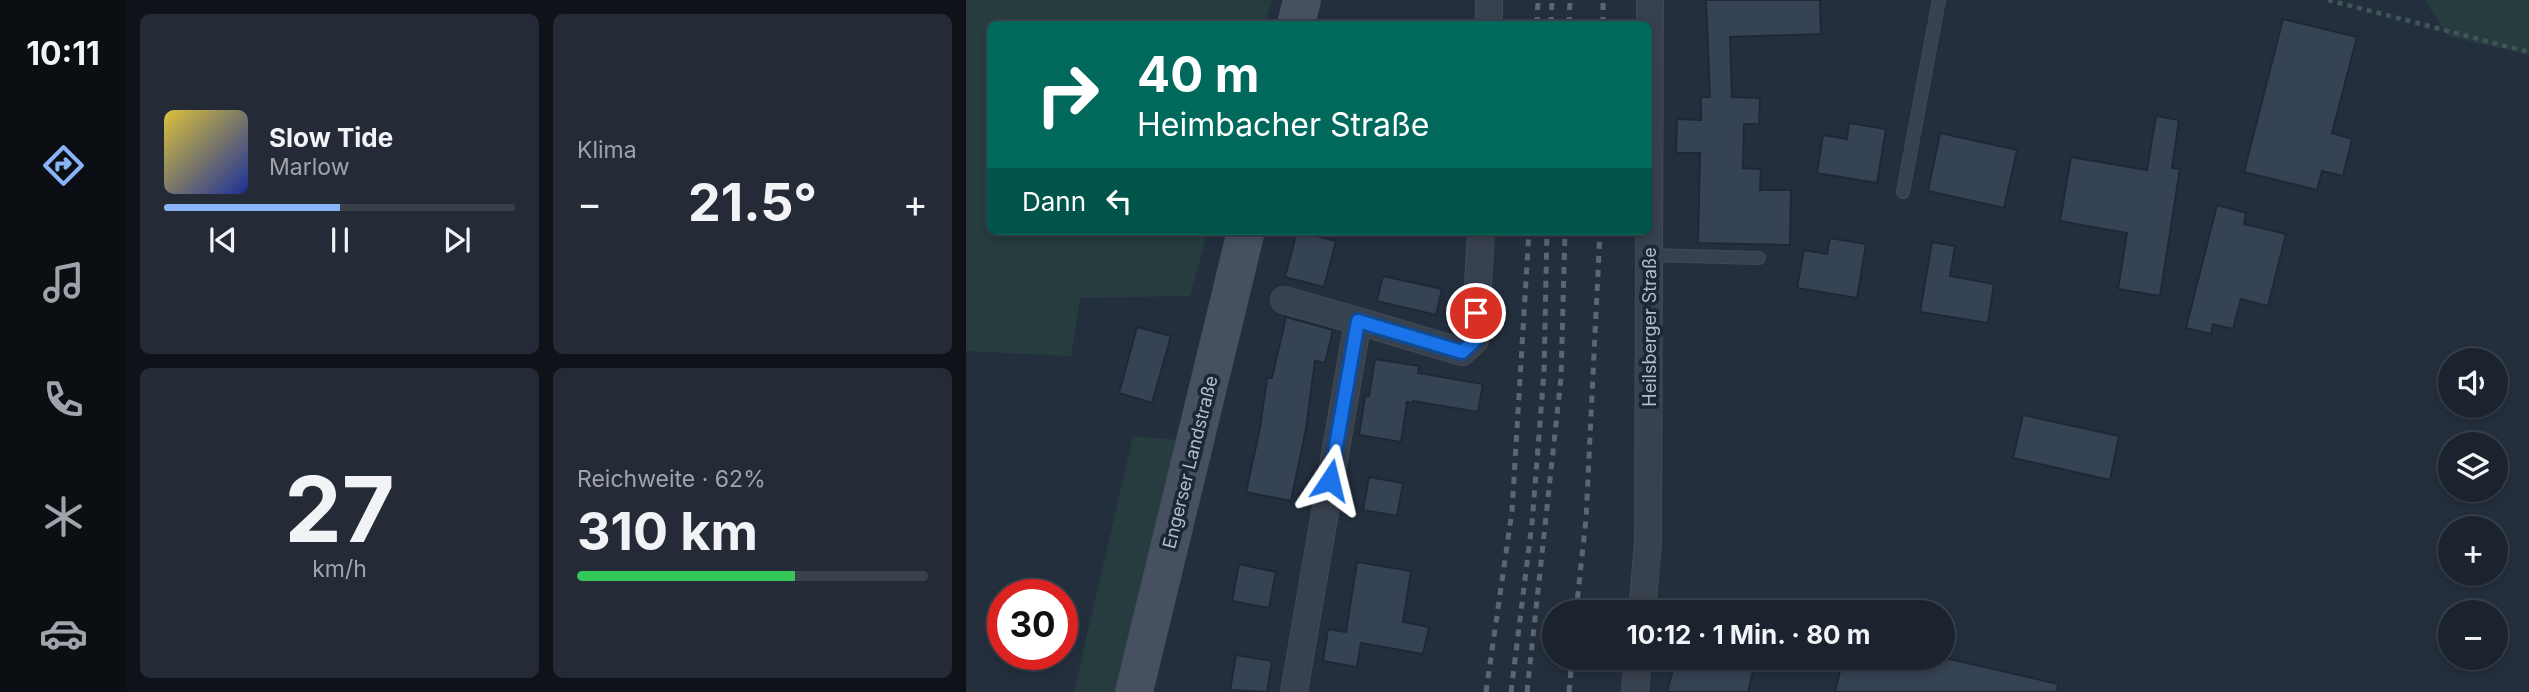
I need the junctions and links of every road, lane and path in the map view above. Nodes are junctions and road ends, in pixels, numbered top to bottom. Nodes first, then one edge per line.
1 (1302, 0) edge
2 (1489, 0) edge
3 (1650, 0) edge
4 (1939, 0) edge
5 (2328, 0) edge
6 (1297, 21) edge
7 (1489, 21) edge
8 (1650, 21) edge
9 (2529, 52) edge
10 (1903, 192) dead end
11 (1245, 235) edge
12 (1481, 235) edge
13 (1649, 235) edge
14 (1649, 255) junction
15 (1759, 258) dead end
16 (1284, 300) dead end
17 (1358, 321) junction
18 (1643, 600) edge
19 (1637, 670) edge
20 (1134, 692) edge
21 (1294, 692) edge
22 (1635, 692) edge

1 - 6 main road
2 - 7 street
3 - 8 street, Heilsberger Straße
4 - 10 lane
5 - 9 path
11 - 20 main road, Engerser Landstraße
12 - 17 street
13 - 14 street, Heilsberger Straße
14 - 15 lane
14 - 18 street, Heilsberger Straße
16 - 17 street
17 - 21 street
19 - 22 street

